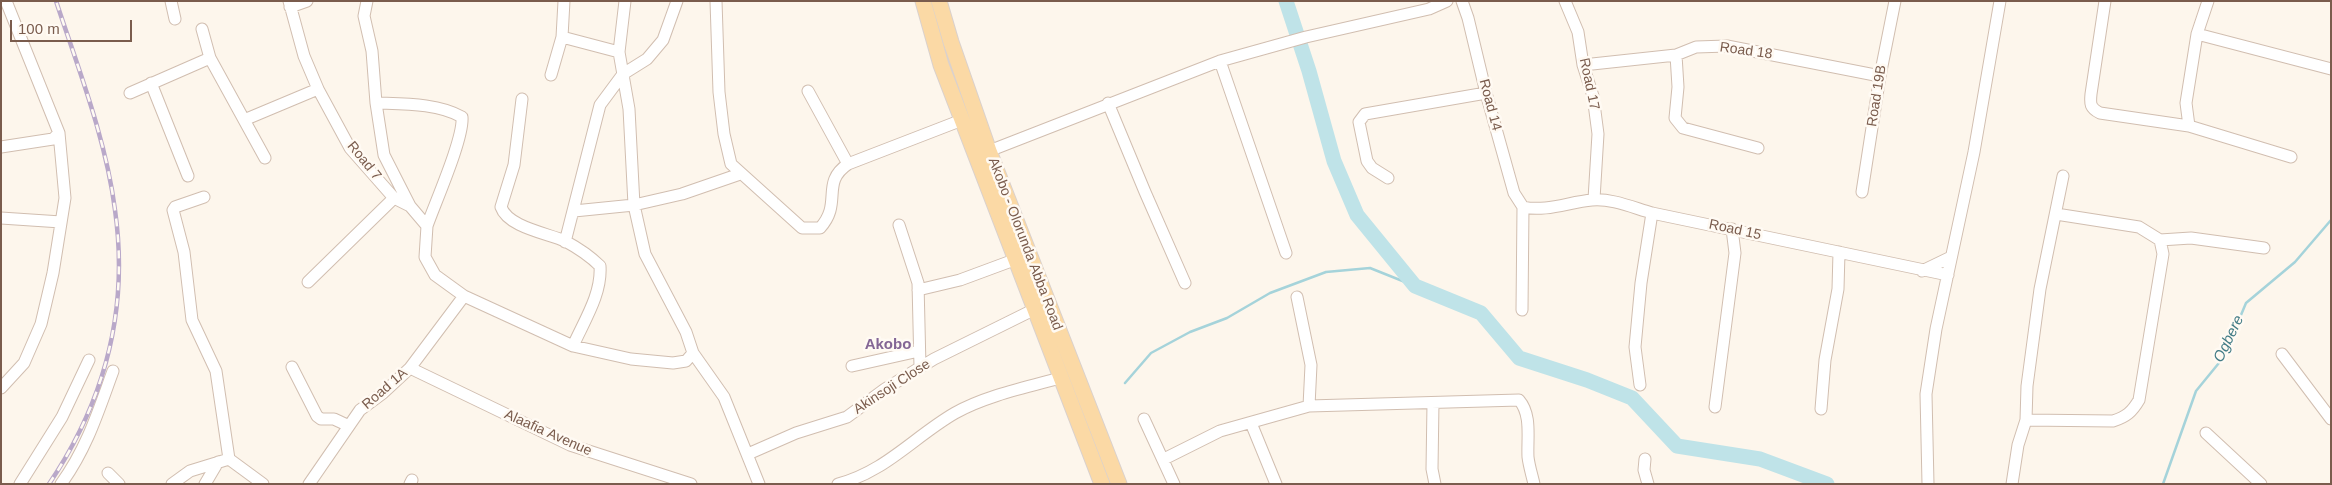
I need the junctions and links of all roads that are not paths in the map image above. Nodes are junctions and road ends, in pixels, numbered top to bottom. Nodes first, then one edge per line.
1 (6, 1) edge
2 (171, 1) edge
3 (307, 1) edge
4 (367, 1) edge
5 (564, 1) edge
6 (625, 1) edge
7 (677, 1) edge
8 (716, 1) edge
9 (923, 1) edge
10 (939, 1) edge
11 (1447, 1) edge
12 (1462, 1) edge
13 (1565, 1) edge
14 (1895, 1) edge
15 (2000, 1) edge
16 (2105, 1) edge
17 (2208, 1) edge
18 (289, 4) edge
19 (175, 19) dead end
20 (202, 29) dead end
21 (2197, 34) junction
22 (562, 37) junction
23 (619, 52) junction
24 (1676, 55) junction
25 (210, 58) junction
26 (1220, 61) junction
27 (1583, 65) junction
28 (2331, 69) edge
29 (622, 74) junction
30 (551, 75) dead end
31 (1880, 76) junction
32 (151, 83) junction
33 (318, 89) junction
34 (808, 91) dead end
35 (130, 93) dead end
36 (1486, 93) junction
37 (522, 99) dead end
38 (376, 103) junction
39 (1108, 103) junction
40 (244, 120) junction
41 (962, 120) junction
42 (2189, 126) junction
43 (60, 133) junction
44 (1, 147) edge
45 (1758, 148) dead end
46 (989, 151) junction
47 (2291, 157) dead end
48 (265, 158) dead end
49 (848, 164) junction
50 (740, 174) junction
51 (188, 176) dead end
52 (2063, 176) dead end
53 (1388, 178) dead end
54 (1862, 192) dead end
55 (204, 196) dead end
56 (394, 198) junction
57 (1594, 199) junction
58 (634, 205) junction
59 (410, 206) junction
60 (1523, 207) junction
61 (574, 211) junction
62 (1652, 213) junction
63 (2056, 214) junction
64 (1, 218) edge
65 (61, 222) junction
66 (899, 225) dead end
67 (426, 226) junction
68 (1732, 229) junction
69 (2160, 240) junction
70 (565, 242) junction
71 (2264, 248) dead end
72 (1839, 252) junction
73 (1286, 253) dead end
74 (1951, 257) junction
75 (1014, 260) junction
76 (1922, 271) junction
77 (1948, 276) junction
78 (308, 282) dead end
79 (1185, 283) dead end
80 (1042, 288) junction
81 (918, 290) junction
82 (1027, 294) junction
83 (464, 296) junction
84 (1297, 298) dead end
85 (1033, 310) junction
86 (1522, 310) dead end
87 (573, 346) junction
88 (918, 351) junction
89 (692, 353) junction
90 (2282, 354) dead end
91 (89, 360) dead end
92 (852, 366) dead end
93 (292, 367) dead end
94 (920, 367) junction
95 (410, 368) junction
96 (113, 371) dead end
97 (1060, 378) junction
98 (1640, 385) dead end
99 (1, 388) edge
100 (1432, 403) junction
101 (1309, 406) junction
102 (1715, 408) dead end
103 (1821, 410) dead end
104 (1144, 419) dead end
105 (2331, 419) edge
106 (2026, 420) junction
107 (1251, 423) junction
108 (349, 426) junction
109 (2206, 433) dead end
110 (748, 454) junction
111 (1164, 459) junction
112 (1645, 459) dead end
113 (223, 461) junction
114 (108, 473) dead end
115 (20, 484) edge
116 (61, 484) edge
117 (119, 484) edge
118 (172, 484) edge
119 (205, 484) edge
120 (263, 484) edge
121 (309, 484) edge
122 (692, 484) edge
123 (759, 484) edge
124 (838, 484) edge
125 (1102, 484) edge
126 (1119, 484) edge
127 (1174, 484) edge
128 (1276, 484) edge
129 (1435, 484) edge
130 (1534, 484) edge
131 (1648, 484) edge
132 (1928, 484) edge
133 (2012, 484) edge
134 (2261, 484) edge

1 - 43 street
2 - 19 street
3 - 18 street
4 - 38 street
5 - 22 street
6 - 23 street
7 - 29 street
8 - 50 street
9 - 41 main road, Akobo - Olorunda Abba Road
10 - 46 main road, Akobo - Olorunda Abba Road
11 - 26 street
12 - 36 street, Road 14
13 - 27 street, Road 17
14 - 31 street, Road 19B
15 - 74 street
16 - 42 street
17 - 21 street
18 - 33 street, Road 7
20 - 25 street
21 - 28 street
21 - 42 street
22 - 23 street
22 - 30 street
23 - 29 street
24 - 27 street, Road 18
24 - 31 street, Road 18
24 - 45 street
25 - 32 street
25 - 40 street
26 - 39 street
26 - 73 street
27 - 57 street, Road 17
29 - 58 street
29 - 61 street
31 - 54 street, Road 19B
32 - 35 street
32 - 51 street
33 - 40 street
33 - 56 street, Road 7
34 - 49 street
36 - 53 street
36 - 60 street, Road 14
37 - 70 street
38 - 59 street
38 - 67 street
39 - 46 street
39 - 79 street
40 - 48 street
41 - 49 street
41 - 75 main road, Akobo - Olorunda Abba Road
42 - 47 street
43 - 44 street
43 - 65 street
46 - 80 main road, Akobo - Olorunda Abba Road
49 - 50 street
50 - 58 street
52 - 63 street
55 - 113 street
56 - 59 street, Road 7
56 - 78 street
57 - 60 street, Road 15
57 - 62 street, Road 15
58 - 61 street
58 - 89 street
59 - 67 street, Road 7
60 - 86 street
61 - 70 street
62 - 68 street, Road 15
62 - 98 street
63 - 69 street
63 - 106 street
64 - 65 street
65 - 99 street
66 - 81 street
67 - 83 street
68 - 72 street, Road 15
68 - 102 street
69 - 71 street
69 - 106 street
70 - 87 street
72 - 76 street, Road 15
72 - 103 street
74 - 76 street
74 - 77 street
75 - 81 street
75 - 82 main road, Akobo - Olorunda Abba Road
76 - 77 street, Road 15
77 - 132 street
80 - 82 main road
80 - 126 main road, Akobo - Olorunda Abba Road
81 - 88 street
82 - 85 main road, Akobo - Olorunda Abba Road
83 - 87 street
83 - 95 street, Road 1A
84 - 101 street
85 - 94 street, Akinsoji Close
85 - 97 main road, Akobo - Olorunda Abba Road
87 - 89 street
88 - 92 street
88 - 94 street
89 - 110 street
90 - 105 street
91 - 115 street
93 - 108 street
94 - 110 street, Akinsoji Close
95 - 108 street, Road 1A
95 - 122 street, Alaafia Avenue
96 - 116 street
97 - 124 street
97 - 125 main road, Akobo - Olorunda Abba Road
100 - 101 street
100 - 129 street
100 - 130 street
101 - 107 street
104 - 111 street
106 - 133 street
107 - 111 street
107 - 128 street
108 - 121 street, Road 1A
109 - 134 street
110 - 123 street
111 - 127 street
112 - 131 street
113 - 118 street
113 - 119 street
113 - 120 street
114 - 117 street

